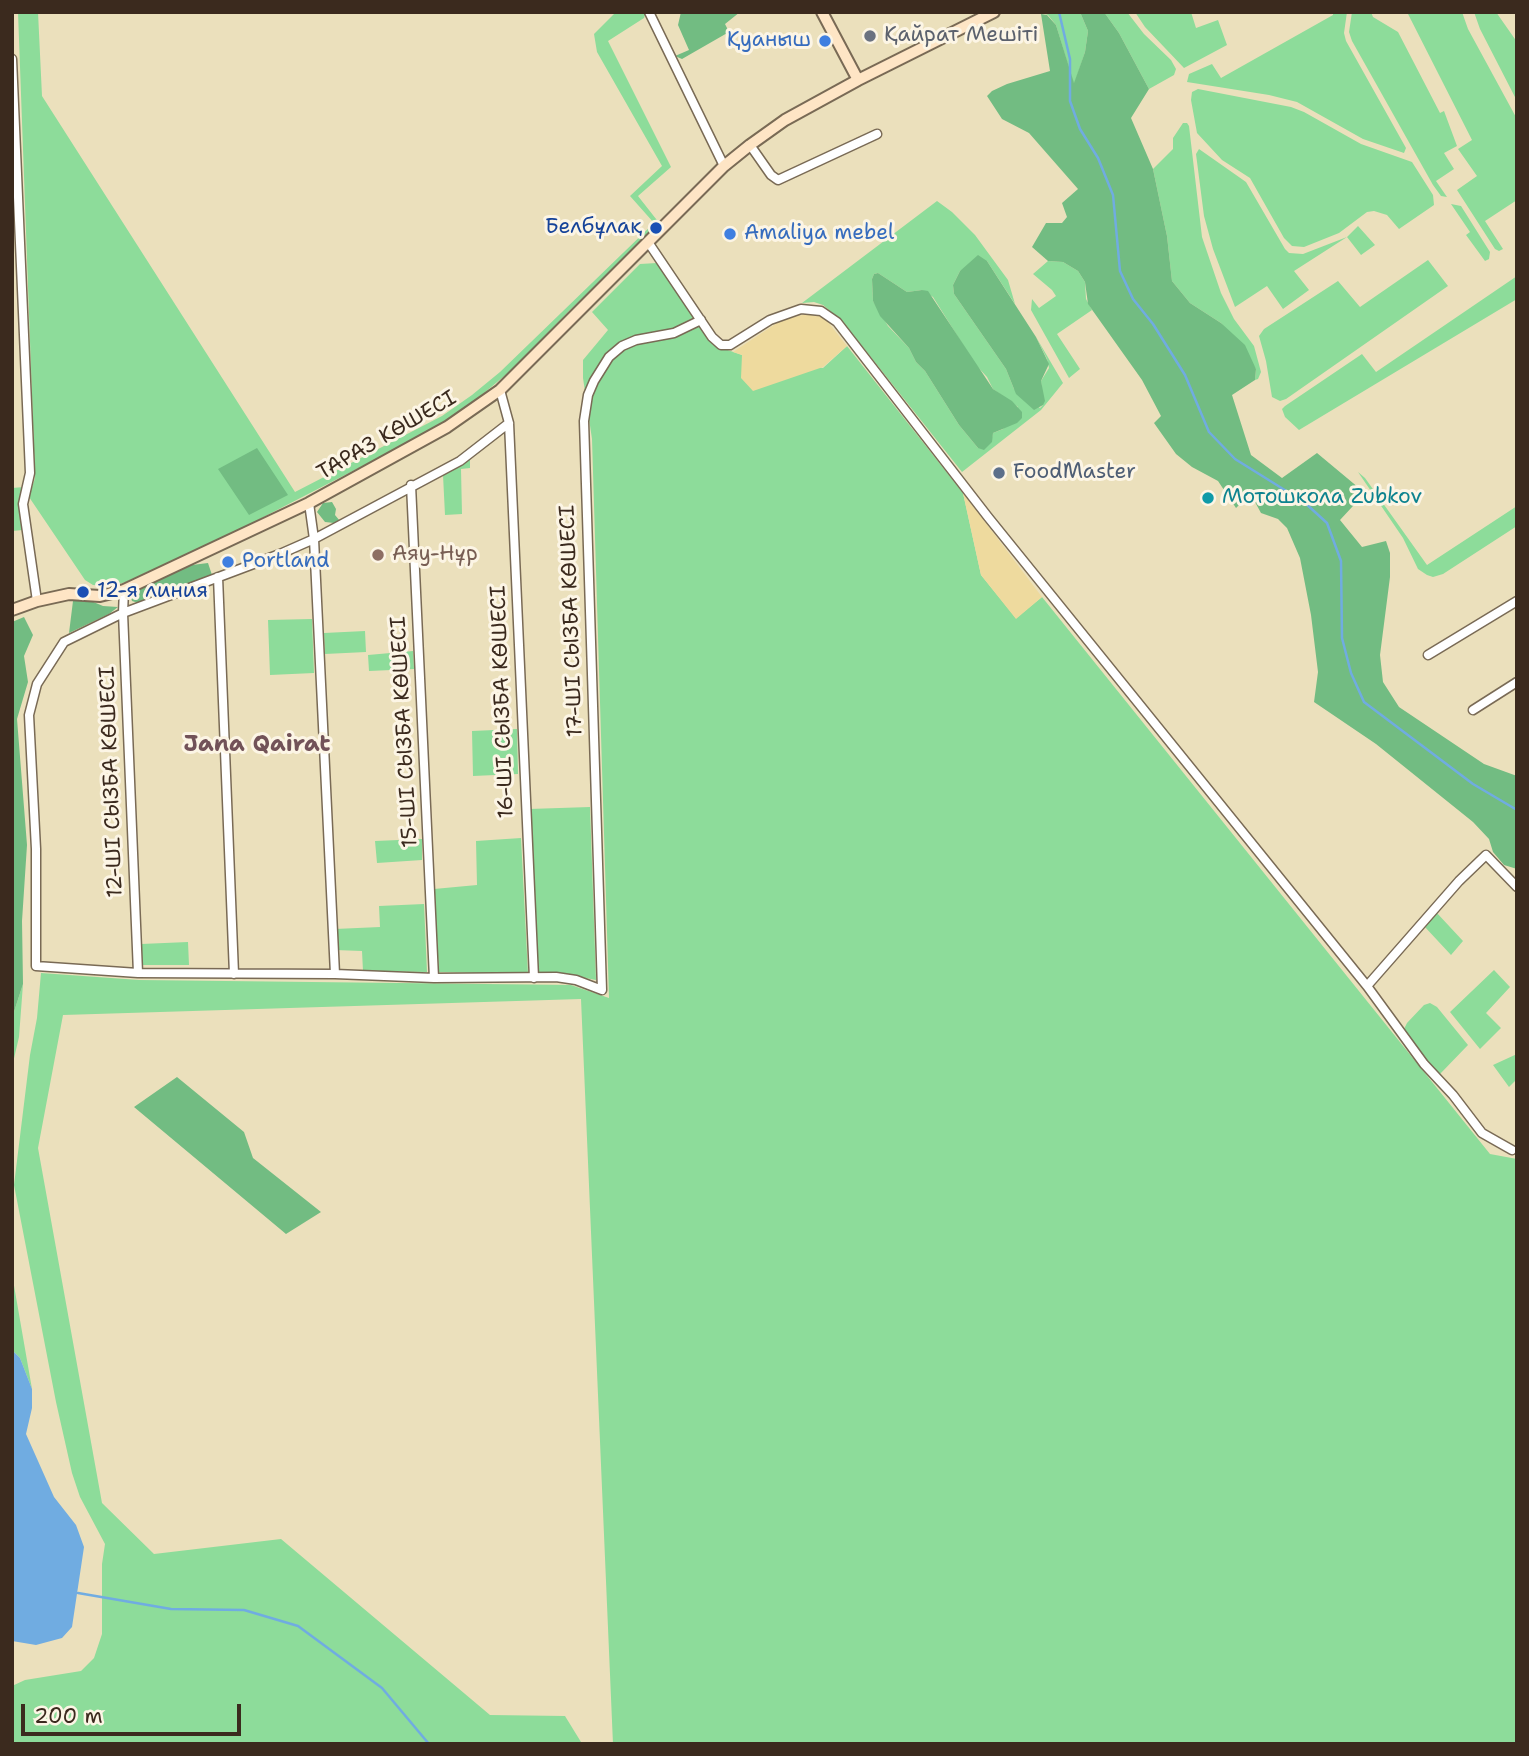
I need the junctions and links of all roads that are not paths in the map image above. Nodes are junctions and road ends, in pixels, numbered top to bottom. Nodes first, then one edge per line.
1 (649, 12) edge
2 (822, 12) edge
3 (995, 12) edge
4 (12, 59) edge
5 (858, 80) junction
6 (877, 134) dead end
7 (750, 145) junction
8 (724, 166) junction
9 (648, 242) junction
10 (701, 320) junction
11 (500, 390) junction
12 (509, 423) junction
13 (411, 485) junction
14 (309, 503) junction
15 (314, 539) junction
16 (218, 577) junction
17 (124, 590) junction
18 (37, 601) junction
19 (1517, 601) edge
20 (12, 610) edge
21 (122, 613) junction
22 (1428, 655) dead end
23 (1517, 682) edge
24 (1473, 710) dead end
25 (1517, 887) edge
26 (138, 973) junction
27 (234, 974) junction
28 (335, 974) junction
29 (434, 978) junction
30 (534, 978) junction
31 (1367, 986) junction
32 (1512, 1150) dead end

1 - 8 street
2 - 5 street
3 - 5 street, ТАРАЗ КӨШЕСІ
4 - 18 street
5 - 7 street, ТАРАЗ КӨШЕСІ
6 - 7 street
7 - 8 street, ТАРАЗ КӨШЕСІ
8 - 9 street, ТАРАЗ КӨШЕСІ
9 - 10 street
9 - 11 street, ТАРАЗ КӨШЕСІ
10 - 30 street, 17-ШІ СЫЗБА КӨШЕСІ
10 - 31 street
11 - 12 street, 16-ШІ СЫЗБА КӨШЕСІ
11 - 14 street, ТАРАЗ КӨШЕСІ
12 - 13 street
12 - 30 street, 16-ШІ СЫЗБА КӨШЕСІ
13 - 15 street
13 - 29 street, 15-ШІ СЫЗБА КӨШЕСІ
14 - 15 street
14 - 17 street, ТАРАЗ КӨШЕСІ
15 - 16 street
15 - 28 street
16 - 21 street
16 - 27 street
17 - 18 street, ТАРАЗ КӨШЕСІ
17 - 21 street, 12-ШІ СЫЗБА КӨШЕСІ
18 - 20 street, ТАРАЗ КӨШЕСІ
19 - 22 street
21 - 26 street, 12-ШІ СЫЗБА КӨШЕСІ
21 - 26 street
23 - 24 street
25 - 31 street
26 - 27 street
27 - 28 street
28 - 29 street
29 - 30 street
31 - 32 street

